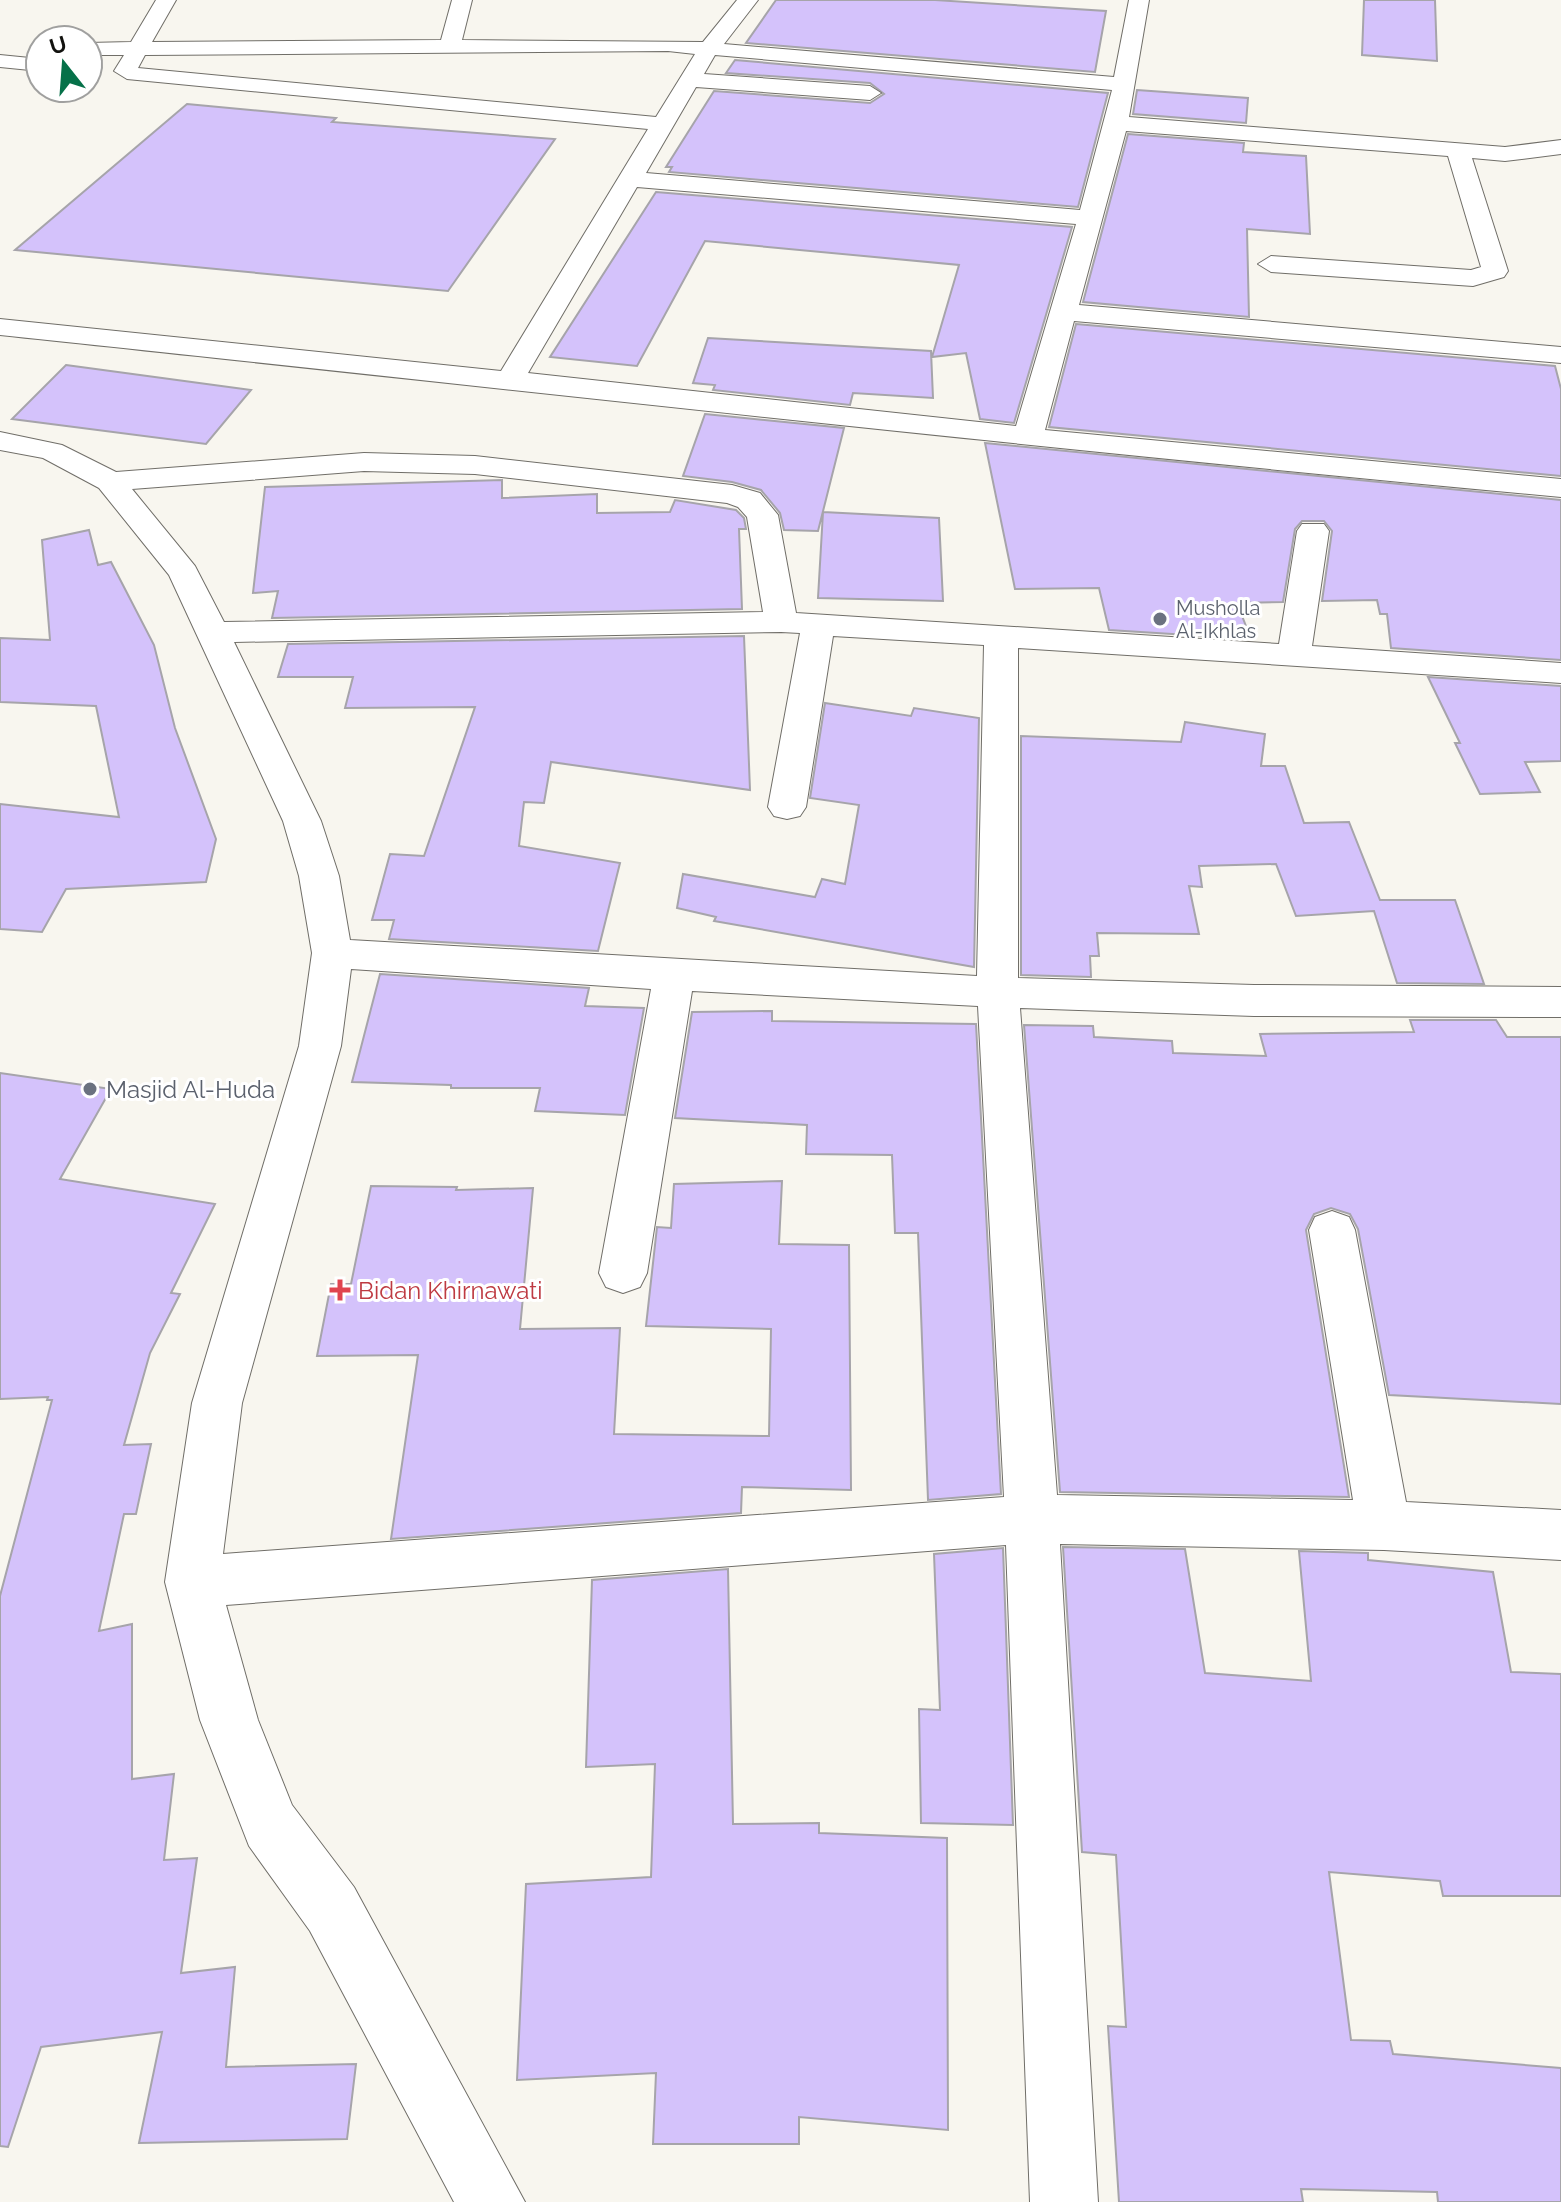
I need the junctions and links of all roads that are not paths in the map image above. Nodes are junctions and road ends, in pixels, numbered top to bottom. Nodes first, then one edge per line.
1 (166, 0) edge
2 (462, 0) edge
3 (748, 0) edge
4 (1139, 0) edge
5 (450, 45) junction
6 (0, 49) edge
7 (24, 49) edge
8 (104, 49) edge
9 (138, 49) junction
10 (708, 49) junction
11 (0, 61) edge
12 (24, 63) edge
13 (104, 71) edge
14 (124, 73) junction
15 (692, 80) junction
16 (1126, 85) junction
17 (898, 95) dead end
18 (1114, 116) junction
19 (663, 124) junction
20 (1552, 148) edge
21 (1458, 151) junction
22 (631, 179) junction
23 (1092, 218) junction
24 (1271, 264) dead end
25 (1064, 312) junction
26 (0, 327) edge
27 (1561, 355) edge
28 (509, 381) junction
29 (1028, 436) junction
30 (0, 441) edge
31 (110, 482) junction
32 (1561, 488) edge
33 (1313, 531) dead end
34 (781, 622) junction
35 (818, 624) junction
36 (213, 632) junction
37 (1001, 636) junction
38 (1294, 653) junction
39 (1561, 673) edge
40 (787, 807) dead end
41 (332, 953) junction
42 (674, 976) junction
43 (998, 992) junction
44 (1561, 1002) edge
45 (1332, 1230) dead end
46 (623, 1273) dead end
47 (1032, 1519) junction
48 (1384, 1525) junction
49 (1561, 1535) edge
50 (192, 1582) junction
51 (491, 2202) edge
52 (1064, 2202) edge

1 - 9 street
2 - 5 street
3 - 10 street
4 - 16 street
5 - 9 street
5 - 10 street
6 - 7 street
8 - 9 street
9 - 14 street
10 - 15 street
10 - 16 street
11 - 12 street
13 - 14 street
14 - 19 street
15 - 17 street
15 - 19 street
16 - 18 street
18 - 21 street
18 - 23 street
19 - 22 street
20 - 21 street
21 - 24 street
22 - 23 street
22 - 28 street
23 - 25 street
25 - 27 street
25 - 29 street
26 - 28 street
28 - 29 street
29 - 32 street
30 - 31 street
31 - 34 street
31 - 36 street
33 - 38 street
34 - 35 street
34 - 36 street
35 - 37 street
35 - 40 street
36 - 41 street
37 - 38 street
37 - 43 street
38 - 39 street
41 - 42 street
41 - 50 street
42 - 43 street
42 - 46 street
43 - 44 street
43 - 47 street
45 - 48 street
47 - 48 street
47 - 50 street
47 - 52 street
48 - 49 street
50 - 51 street

